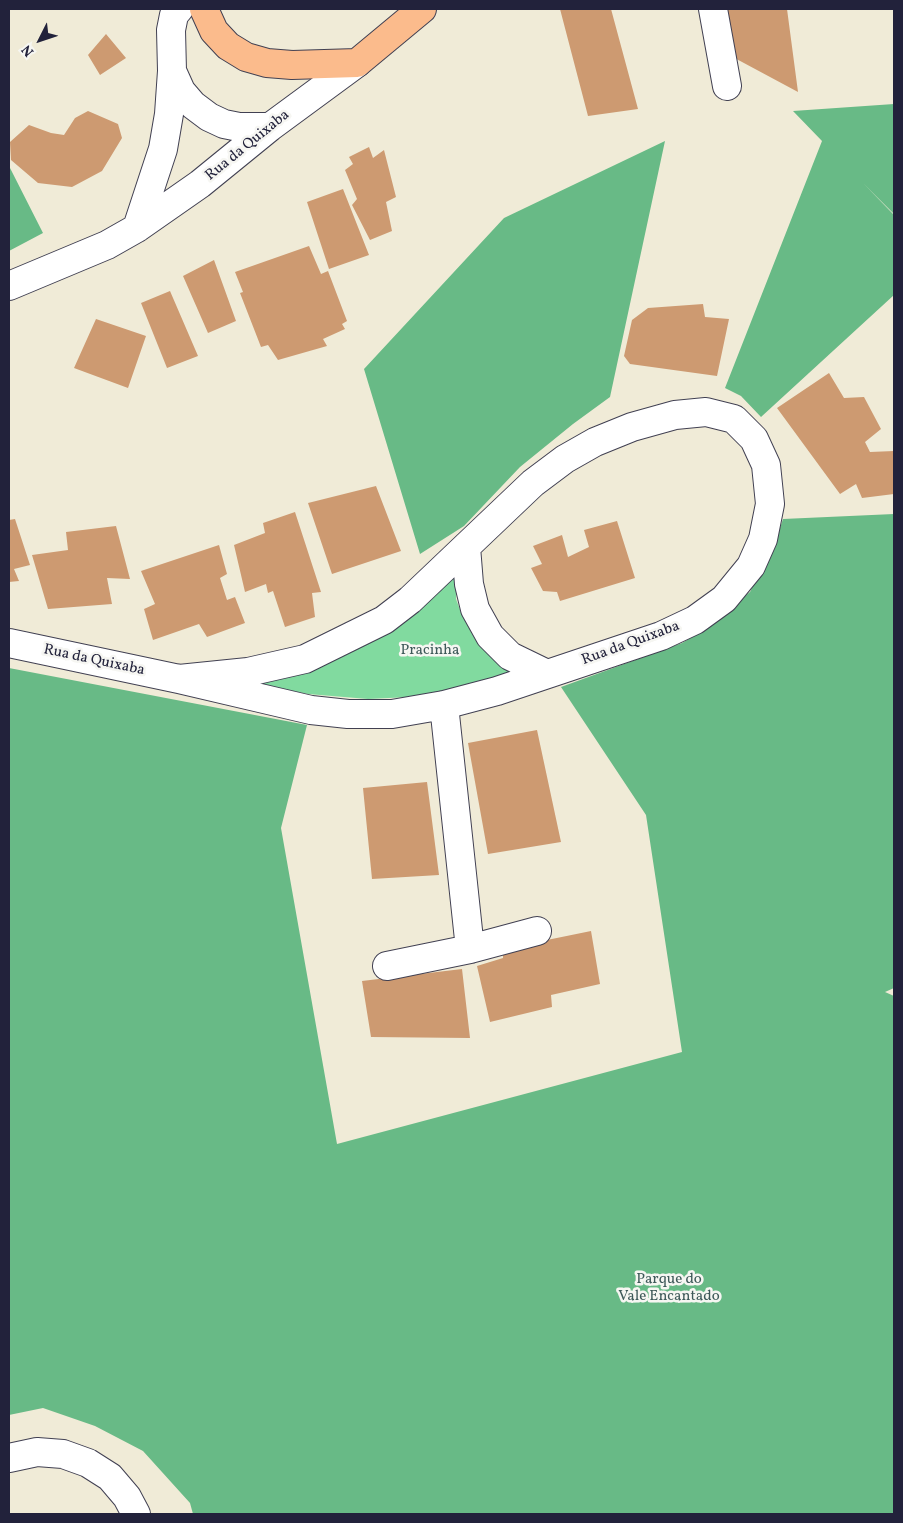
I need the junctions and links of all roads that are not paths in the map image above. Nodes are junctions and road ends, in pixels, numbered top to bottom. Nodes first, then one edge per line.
1 (179, 9) edge
2 (204, 9) edge
3 (714, 9) edge
4 (415, 12) edge
5 (357, 63) junction
6 (172, 71) junction
7 (727, 86) dead end
8 (270, 127) junction
9 (137, 228) junction
10 (9, 286) edge
11 (466, 547) junction
12 (9, 643) edge
13 (545, 673) junction
14 (179, 679) junction
15 (444, 705) junction
16 (537, 931) dead end
17 (470, 949) junction
18 (387, 966) dead end
19 (9, 1458) edge
20 (136, 1514) edge

1 - 6 street
2 - 5 main road
3 - 7 street
4 - 5 main road
5 - 8 street, Rua da Quixaba
6 - 8 street
6 - 9 street
8 - 9 street, Rua da Quixaba
9 - 10 street, Rua da Quixaba
11 - 13 street
11 - 13 street, Rua da Quixaba
11 - 14 street, Rua da Quixaba
12 - 14 street, Rua da Quixaba
13 - 15 street, Rua da Quixaba
14 - 15 street, Rua da Quixaba
15 - 17 street
16 - 17 street
17 - 18 street
19 - 20 street

